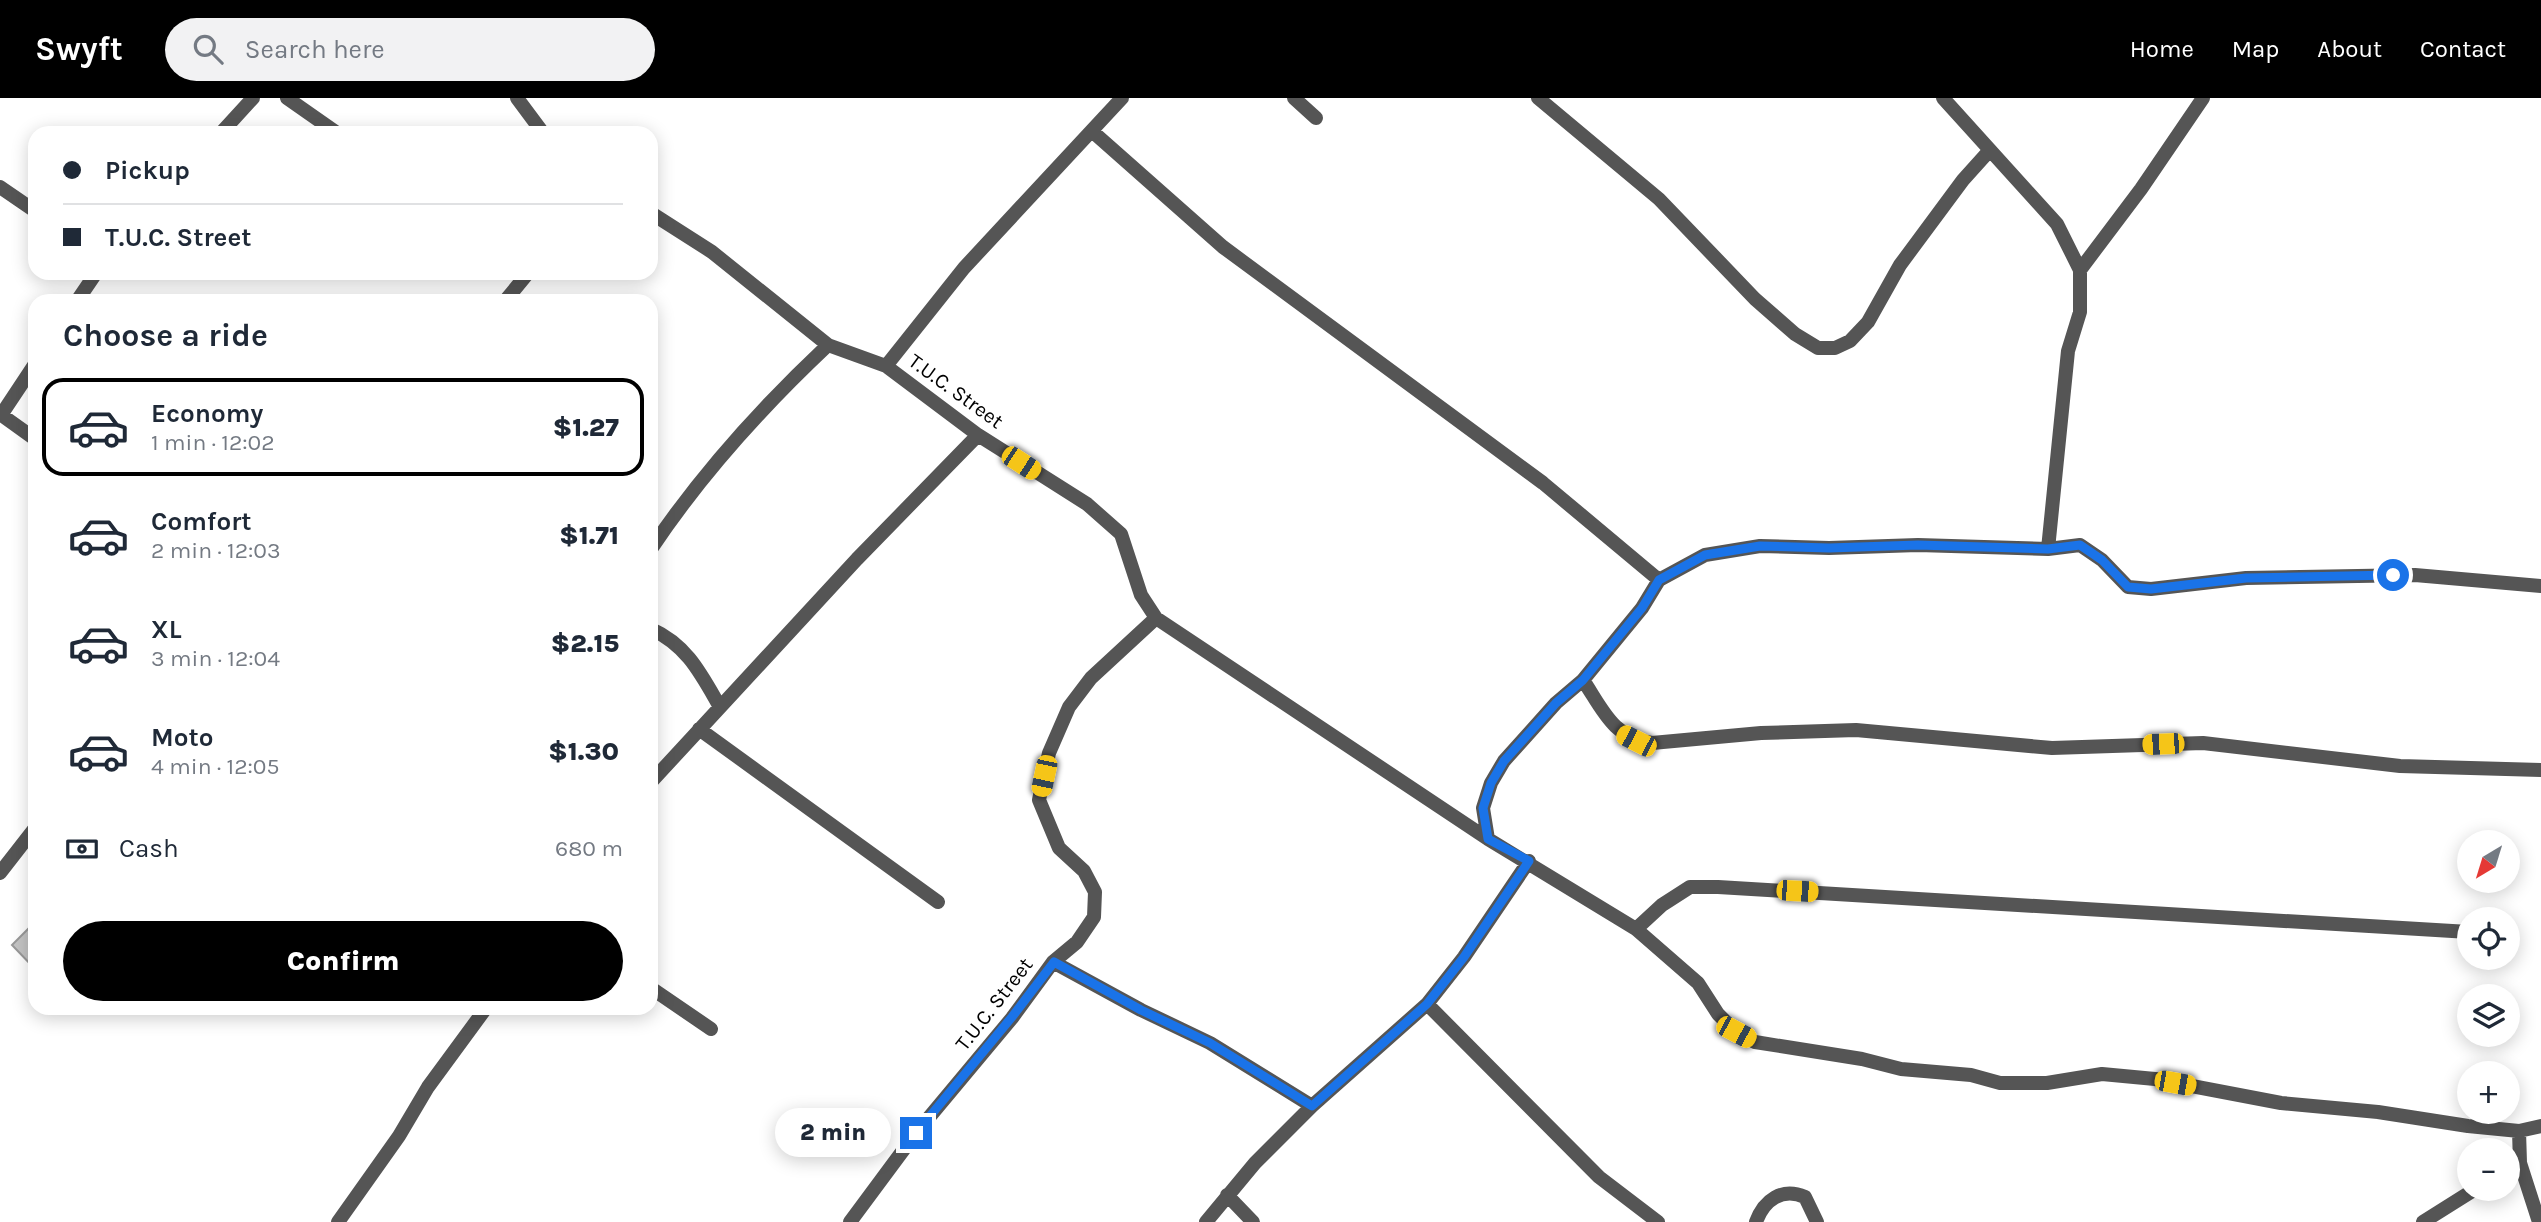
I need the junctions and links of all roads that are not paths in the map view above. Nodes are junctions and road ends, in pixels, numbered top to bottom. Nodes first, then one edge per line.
1 (253, 98) edge
2 (287, 98) edge
3 (517, 98) edge
4 (1122, 98) edge
5 (1294, 98) edge
6 (1538, 98) edge
7 (1943, 98) edge
8 (2203, 98) edge
9 (1316, 118) dead end
10 (227, 126) edge
11 (327, 126) edge
12 (538, 126) edge
13 (1093, 132) junction
14 (1990, 150) junction
15 (0, 187) edge
16 (28, 206) edge
17 (658, 217) edge
18 (2080, 270) junction
19 (828, 345) junction
20 (886, 366) junction
21 (28, 374) edge
22 (0, 414) edge
23 (28, 434) edge
24 (978, 435) junction
25 (658, 540) edge
26 (2048, 549) junction
27 (1659, 580) junction
28 (2541, 586) edge
29 (1156, 618) junction
30 (658, 632) edge
31 (1583, 680) junction
32 (720, 707) junction
33 (699, 729) junction
34 (2541, 770) edge
35 (658, 774) edge
36 (28, 837) edge
37 (1488, 839) junction
38 (1529, 861) junction
39 (0, 873) edge
40 (938, 902) dead end
41 (1636, 929) junction
42 (2457, 931) edge
43 (1054, 962) junction
44 (658, 993) edge
45 (1427, 1004) junction
46 (481, 1015) edge
47 (711, 1029) dead end
48 (1312, 1106) junction
49 (2541, 1126) edge
50 (2519, 1130) junction
51 (2518, 1138) edge
52 (2520, 1180) edge
53 (1227, 1195) junction
54 (2457, 1201) edge
55 (338, 1222) edge
56 (850, 1222) edge
57 (1206, 1222) edge
58 (1253, 1222) edge
59 (1658, 1222) edge
60 (1755, 1222) edge
61 (1816, 1222) edge
62 (2423, 1222) edge
63 (2539, 1222) edge

1 - 10 street
2 - 11 street
3 - 12 street
4 - 13 street, T.U.C. Street
5 - 9 street
6 - 14 street
7 - 14 street
8 - 18 street
13 - 20 street, T.U.C. Street
13 - 27 street
14 - 18 street
15 - 16 street
17 - 19 street
18 - 26 street
19 - 20 street
19 - 25 street
20 - 24 street, T.U.C. Street
21 - 22 street
22 - 23 street
24 - 29 street, T.U.C. Street
24 - 32 street
26 - 27 street
26 - 28 street
27 - 31 street
29 - 37 street
29 - 43 street, T.U.C. Street
30 - 32 street
31 - 34 street
31 - 37 street
32 - 33 street
33 - 35 street
33 - 40 street
36 - 39 street
37 - 38 street
38 - 41 street
38 - 45 street
41 - 42 street
41 - 50 street
43 - 48 street
43 - 56 street, T.U.C. Street
44 - 47 street
45 - 48 street
45 - 59 street
46 - 55 street
48 - 53 street
49 - 50 street
50 - 51 street
52 - 63 street
53 - 57 street
53 - 58 street
54 - 62 street
60 - 61 street

